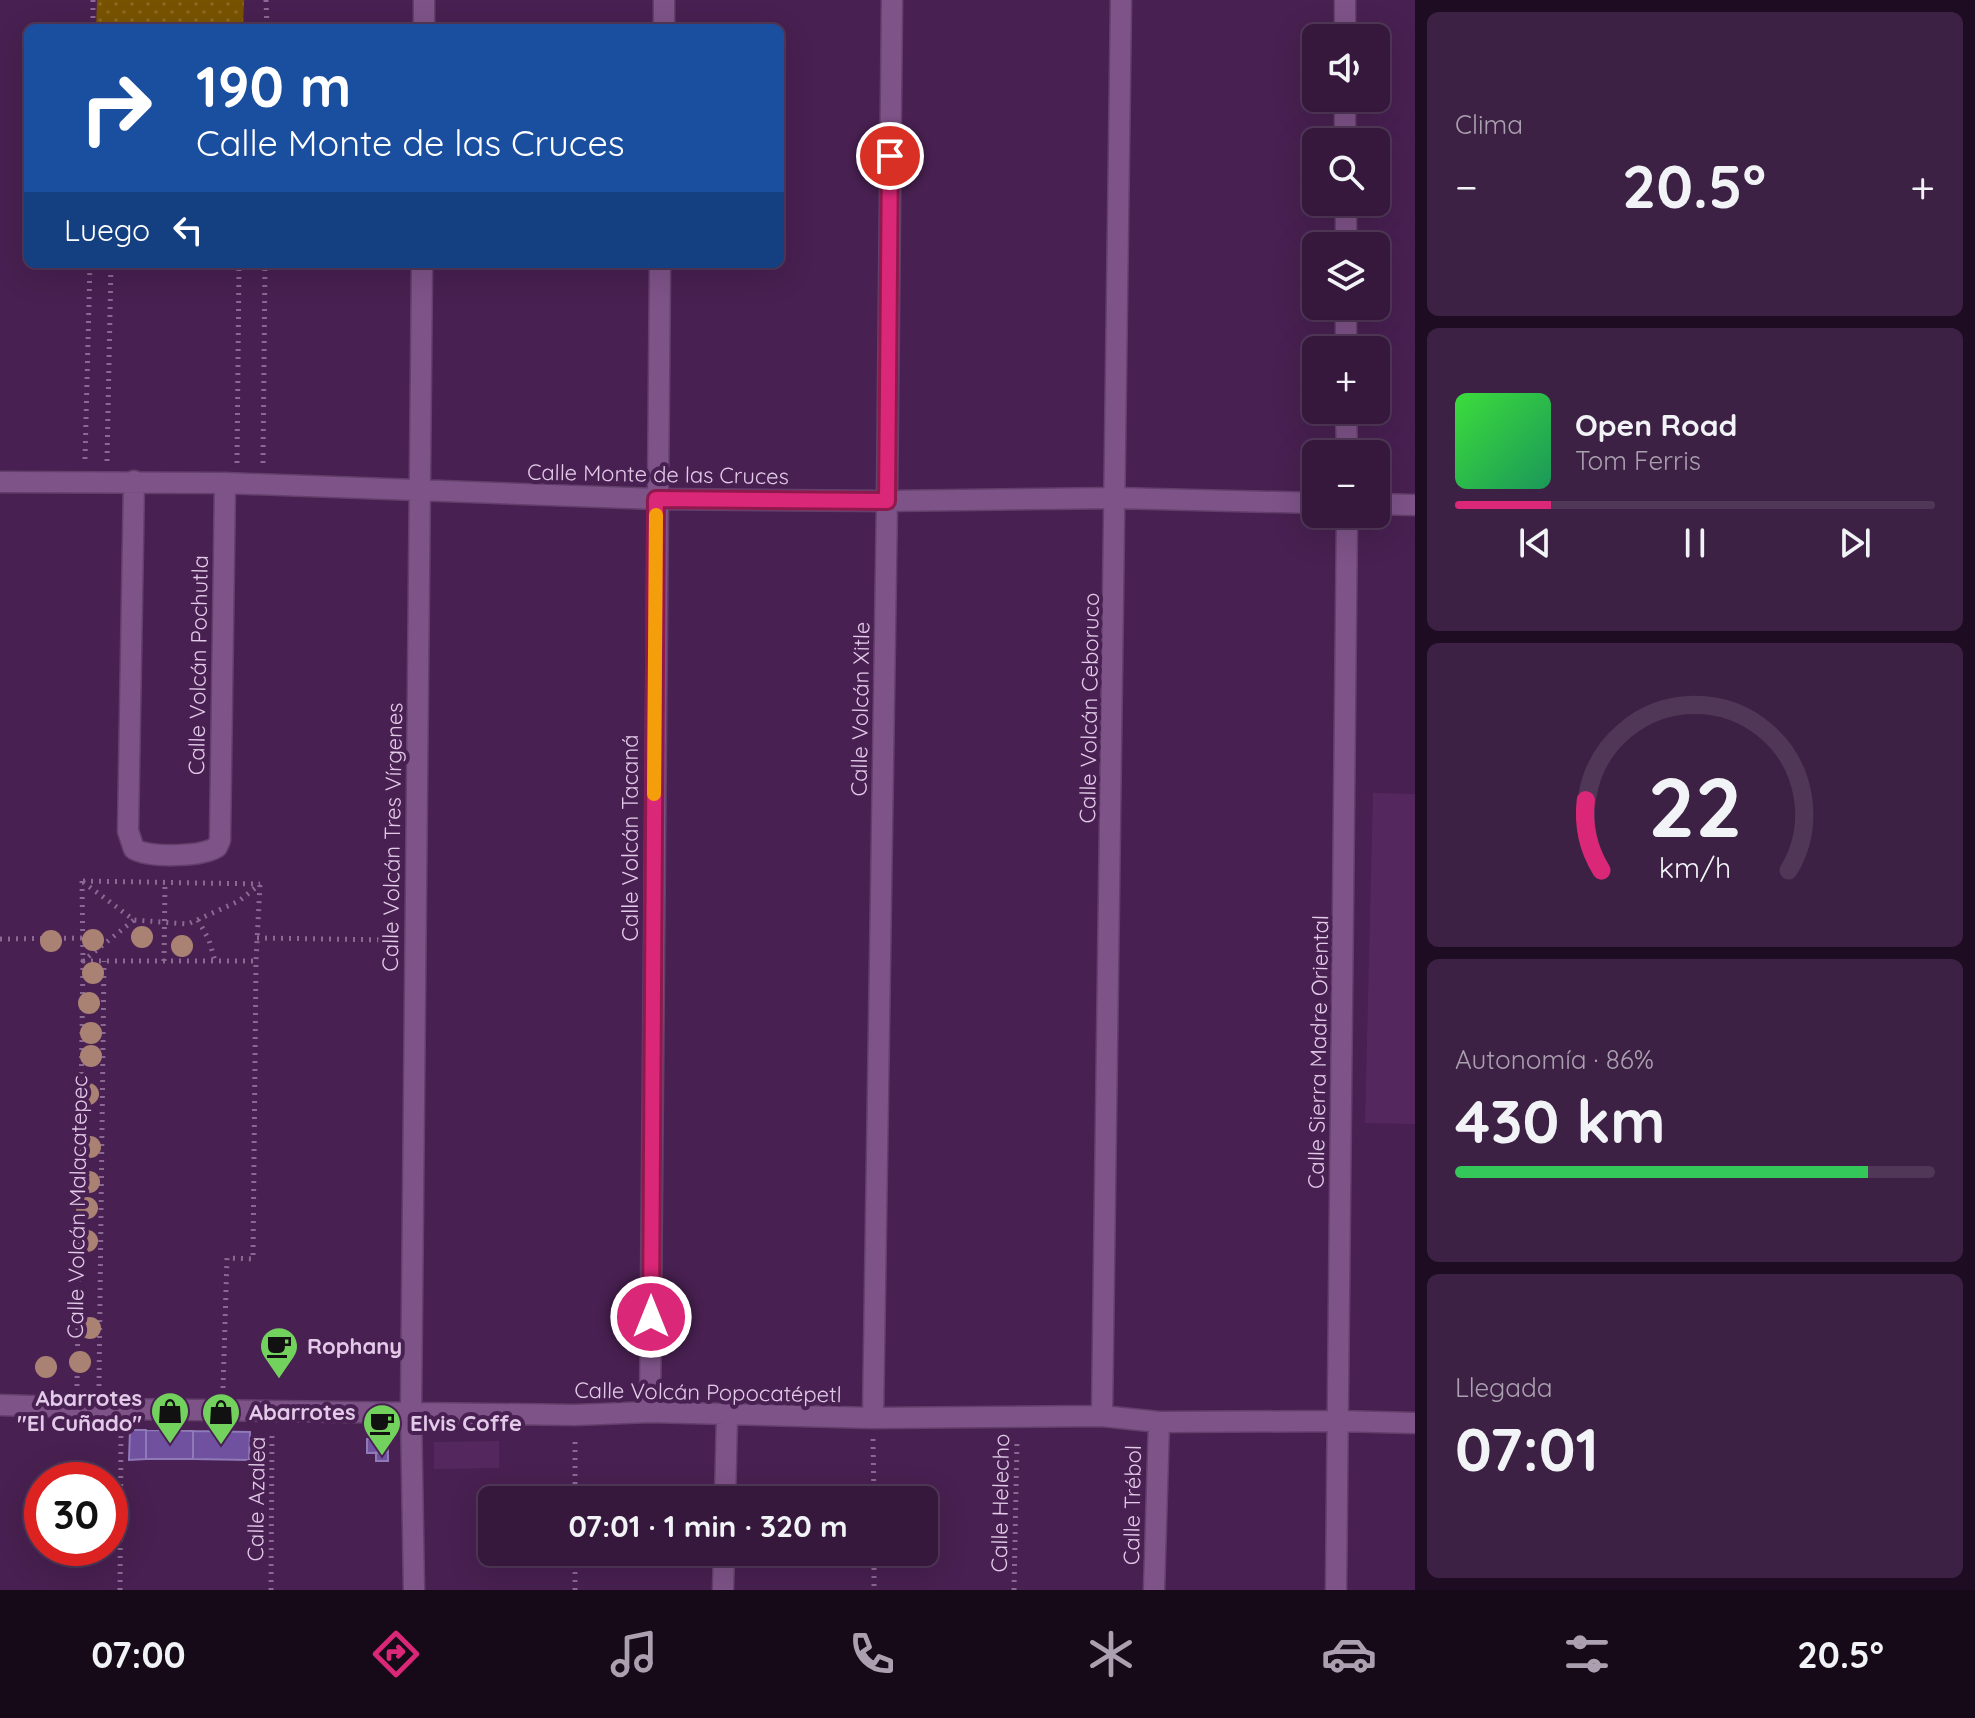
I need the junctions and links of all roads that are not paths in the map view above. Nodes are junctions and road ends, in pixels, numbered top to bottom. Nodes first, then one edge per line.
1 (424, 0) edge
2 (664, 0) edge
3 (892, 0) edge
4 (1121, 0) edge
5 (1345, 0) edge
6 (424, 24) edge
7 (664, 24) edge
8 (1345, 24) edge
9 (422, 268) edge
10 (660, 268) edge
11 (134, 481) junction
12 (0, 482) edge
13 (231, 484) junction
14 (419, 492) junction
15 (1116, 498) junction
16 (656, 499) junction
17 (887, 501) junction
18 (1302, 503) edge
19 (1390, 504) edge
20 (1415, 505) edge
21 (1347, 528) edge
22 (0, 1405) edge
23 (411, 1411) junction
24 (650, 1412) junction
25 (727, 1416) junction
26 (1102, 1416) junction
27 (873, 1418) junction
28 (1338, 1421) junction
29 (1159, 1422) junction
30 (1415, 1423) edge
31 (725, 1486) edge
32 (724, 1566) edge
33 (414, 1590) edge
34 (723, 1590) edge
35 (1154, 1590) edge
36 (1336, 1590) edge

1 - 6 street
2 - 7 street
3 - 17 street, Calle Volcán Xitle
4 - 15 street, Calle Volcán Ceboruco
5 - 8 street
9 - 14 street, Calle Volcán Tres Vírgenes
10 - 16 street, Calle Volcán Tacaná
11 - 12 street, Calle Monte de las Cruces
11 - 13 street, Calle Monte de las Cruces
11 - 13 street, Calle Volcán Pochutla
13 - 14 street, Calle Monte de las Cruces
14 - 16 street, Calle Monte de las Cruces
14 - 23 street, Calle Volcán Tres Vírgenes
15 - 17 street, Calle Monte de las Cruces
15 - 18 street, Calle Monte de las Cruces
15 - 26 street, Calle Volcán Ceboruco
16 - 17 street, Calle Monte de las Cruces
16 - 24 street, Calle Volcán Tacaná
17 - 27 street, Calle Volcán Xitle
19 - 20 street
21 - 28 street, Calle Sierra Madre Oriental
22 - 23 street, Calle Volcán Popocatépetl
23 - 24 street, Calle Volcán Popocatépetl
23 - 33 street, Calle Volcán Tres Vírgenes
24 - 25 street, Calle Volcán Popocatépetl
25 - 27 street, Calle Volcán Popocatépetl
25 - 31 street
26 - 27 street, Calle Volcán Popocatépetl
26 - 29 street, Calle Volcán Popocatépetl
28 - 29 street, Calle Volcán Popocatépetl
28 - 30 street, Calle Volcán Popocatépetl
28 - 36 street, Calle Sierra Madre Oriental
29 - 35 street, Calle Trébol
32 - 34 street

